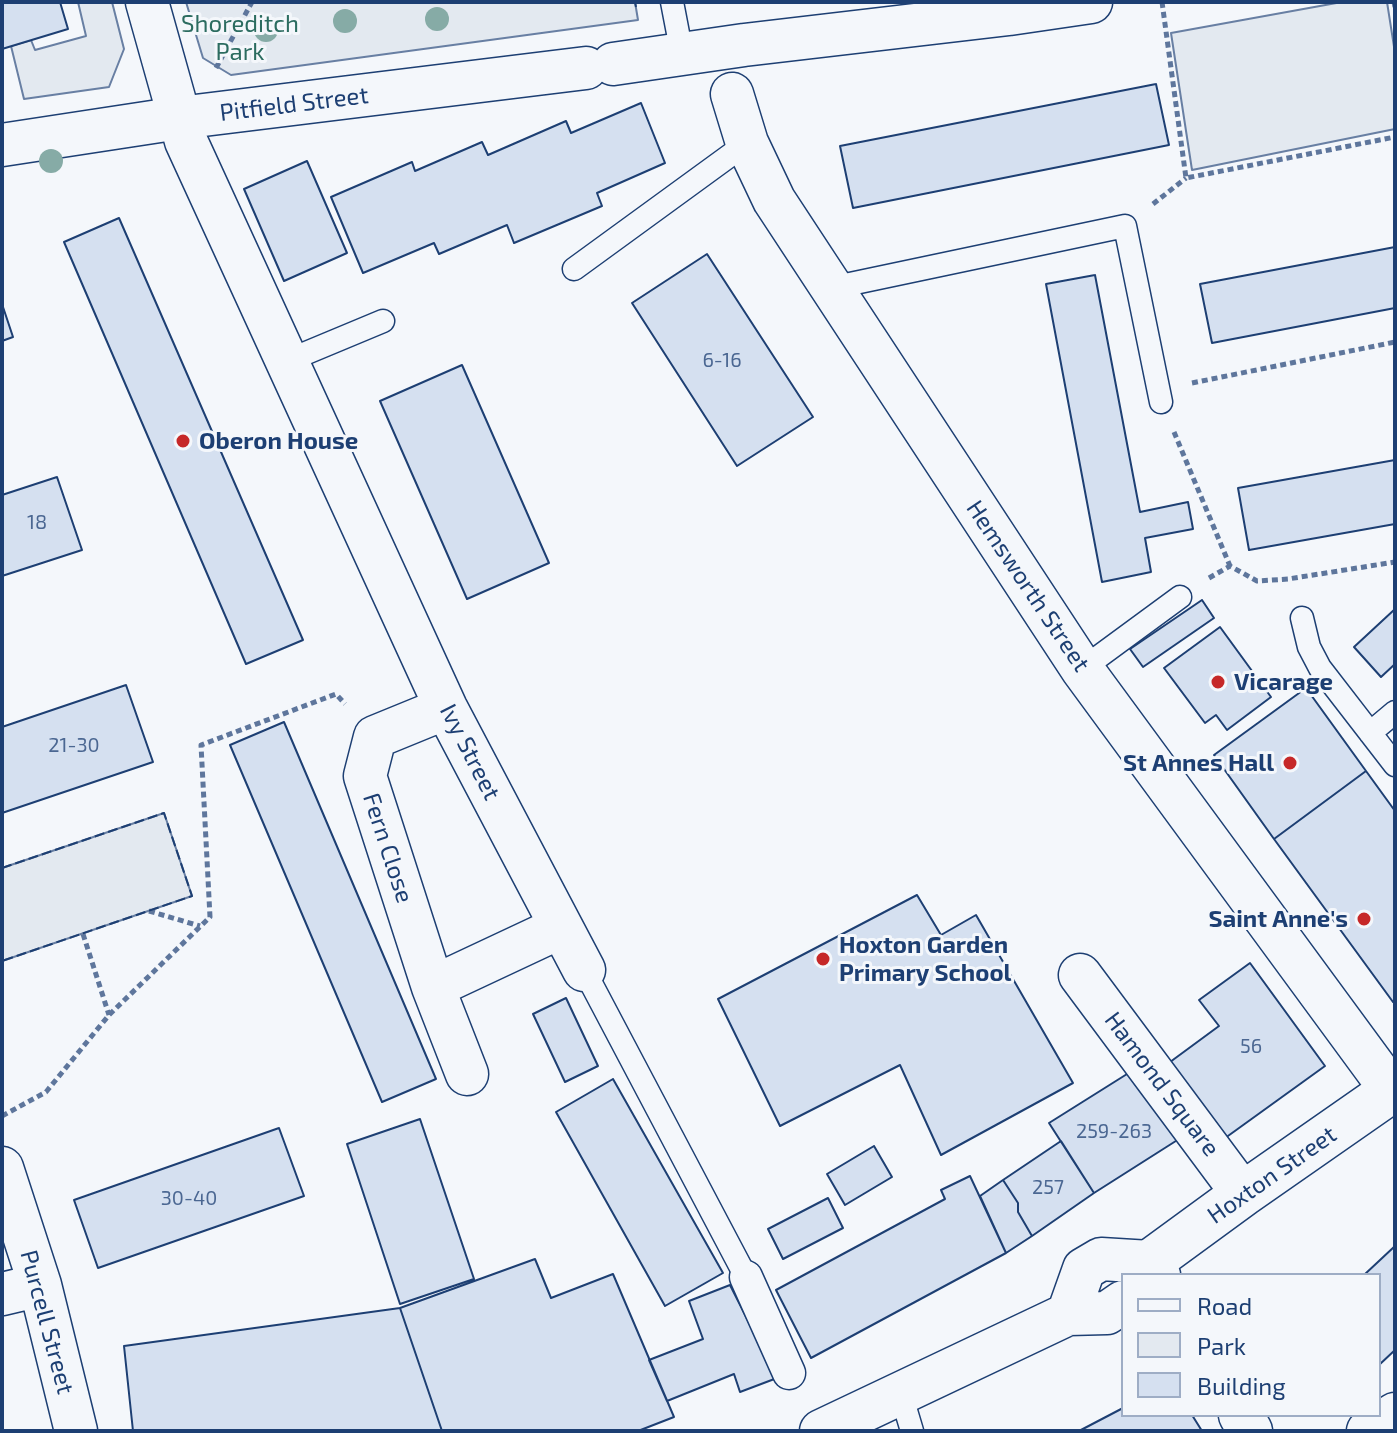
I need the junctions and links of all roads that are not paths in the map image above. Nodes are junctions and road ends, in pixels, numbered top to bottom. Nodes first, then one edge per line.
1 (147, 2) edge
2 (672, 2) edge
3 (1091, 2) edge
4 (682, 54) junction
5 (728, 70) junction
6 (179, 118) junction
7 (747, 143) junction
8 (2, 145) edge
9 (574, 269) dead end
10 (831, 288) junction
11 (383, 321) dead end
12 (287, 361) junction
13 (1160, 396) road end
14 (1180, 597) road end
15 (1302, 618) dead end
16 (1082, 669) junction
17 (446, 708) junction
18 (1395, 712) edge
19 (1370, 733) junction
20 (1395, 765) edge
21 (561, 927) junction
22 (584, 970) joint
23 (1080, 975) dead end
24 (433, 987) junction
25 (467, 1074) dead end
26 (1394, 1089) edge
27 (2, 1168) edge
28 (1243, 1194) junction
29 (1150, 1271) edge
30 (746, 1277) joint
31 (21, 1290) edge
32 (1121, 1303) edge
33 (1068, 1314) junction
34 (789, 1373) dead end
35 (906, 1413) edge
36 (1395, 1414) edge
37 (76, 1431) edge
38 (821, 1431) edge
39 (1368, 1431) edge

1 - 6 street, Ivy Street
2 - 4 lane
3 - 5 street, Pitfield Street
4 - 5 street, Pitfield Street
4 - 6 street, Pitfield Street
5 - 7 street, Hemsworth Street
6 - 8 street, Pitfield Street
6 - 12 street, Ivy Street
7 - 9 lane
7 - 10 street, Hemsworth Street
10 - 13 lane
10 - 16 street, Hemsworth Street
11 - 12 lane
12 - 17 street, Ivy Street
14 - 16 lane
15 - 19 lane
16 - 26 street, Hemsworth Street
17 - 21 street, Ivy Street
17 - 24 street, Fern Close
18 - 19 lane
19 - 20 lane
21 - 22 street, Ivy Street
21 - 24 street
22 - 30 lane, Ivy Street
23 - 28 street, Hamond Square
24 - 25 street, Fern Close
26 - 28 street, Hoxton Street
27 - 31 street, Purcell Street
28 - 29 street, Hoxton Street
29 - 33 street, Hoxton Street
30 - 34 street, Ivy Street
31 - 37 street, Purcell Street
32 - 33 street
33 - 35 street
35 - 38 street
36 - 39 street

